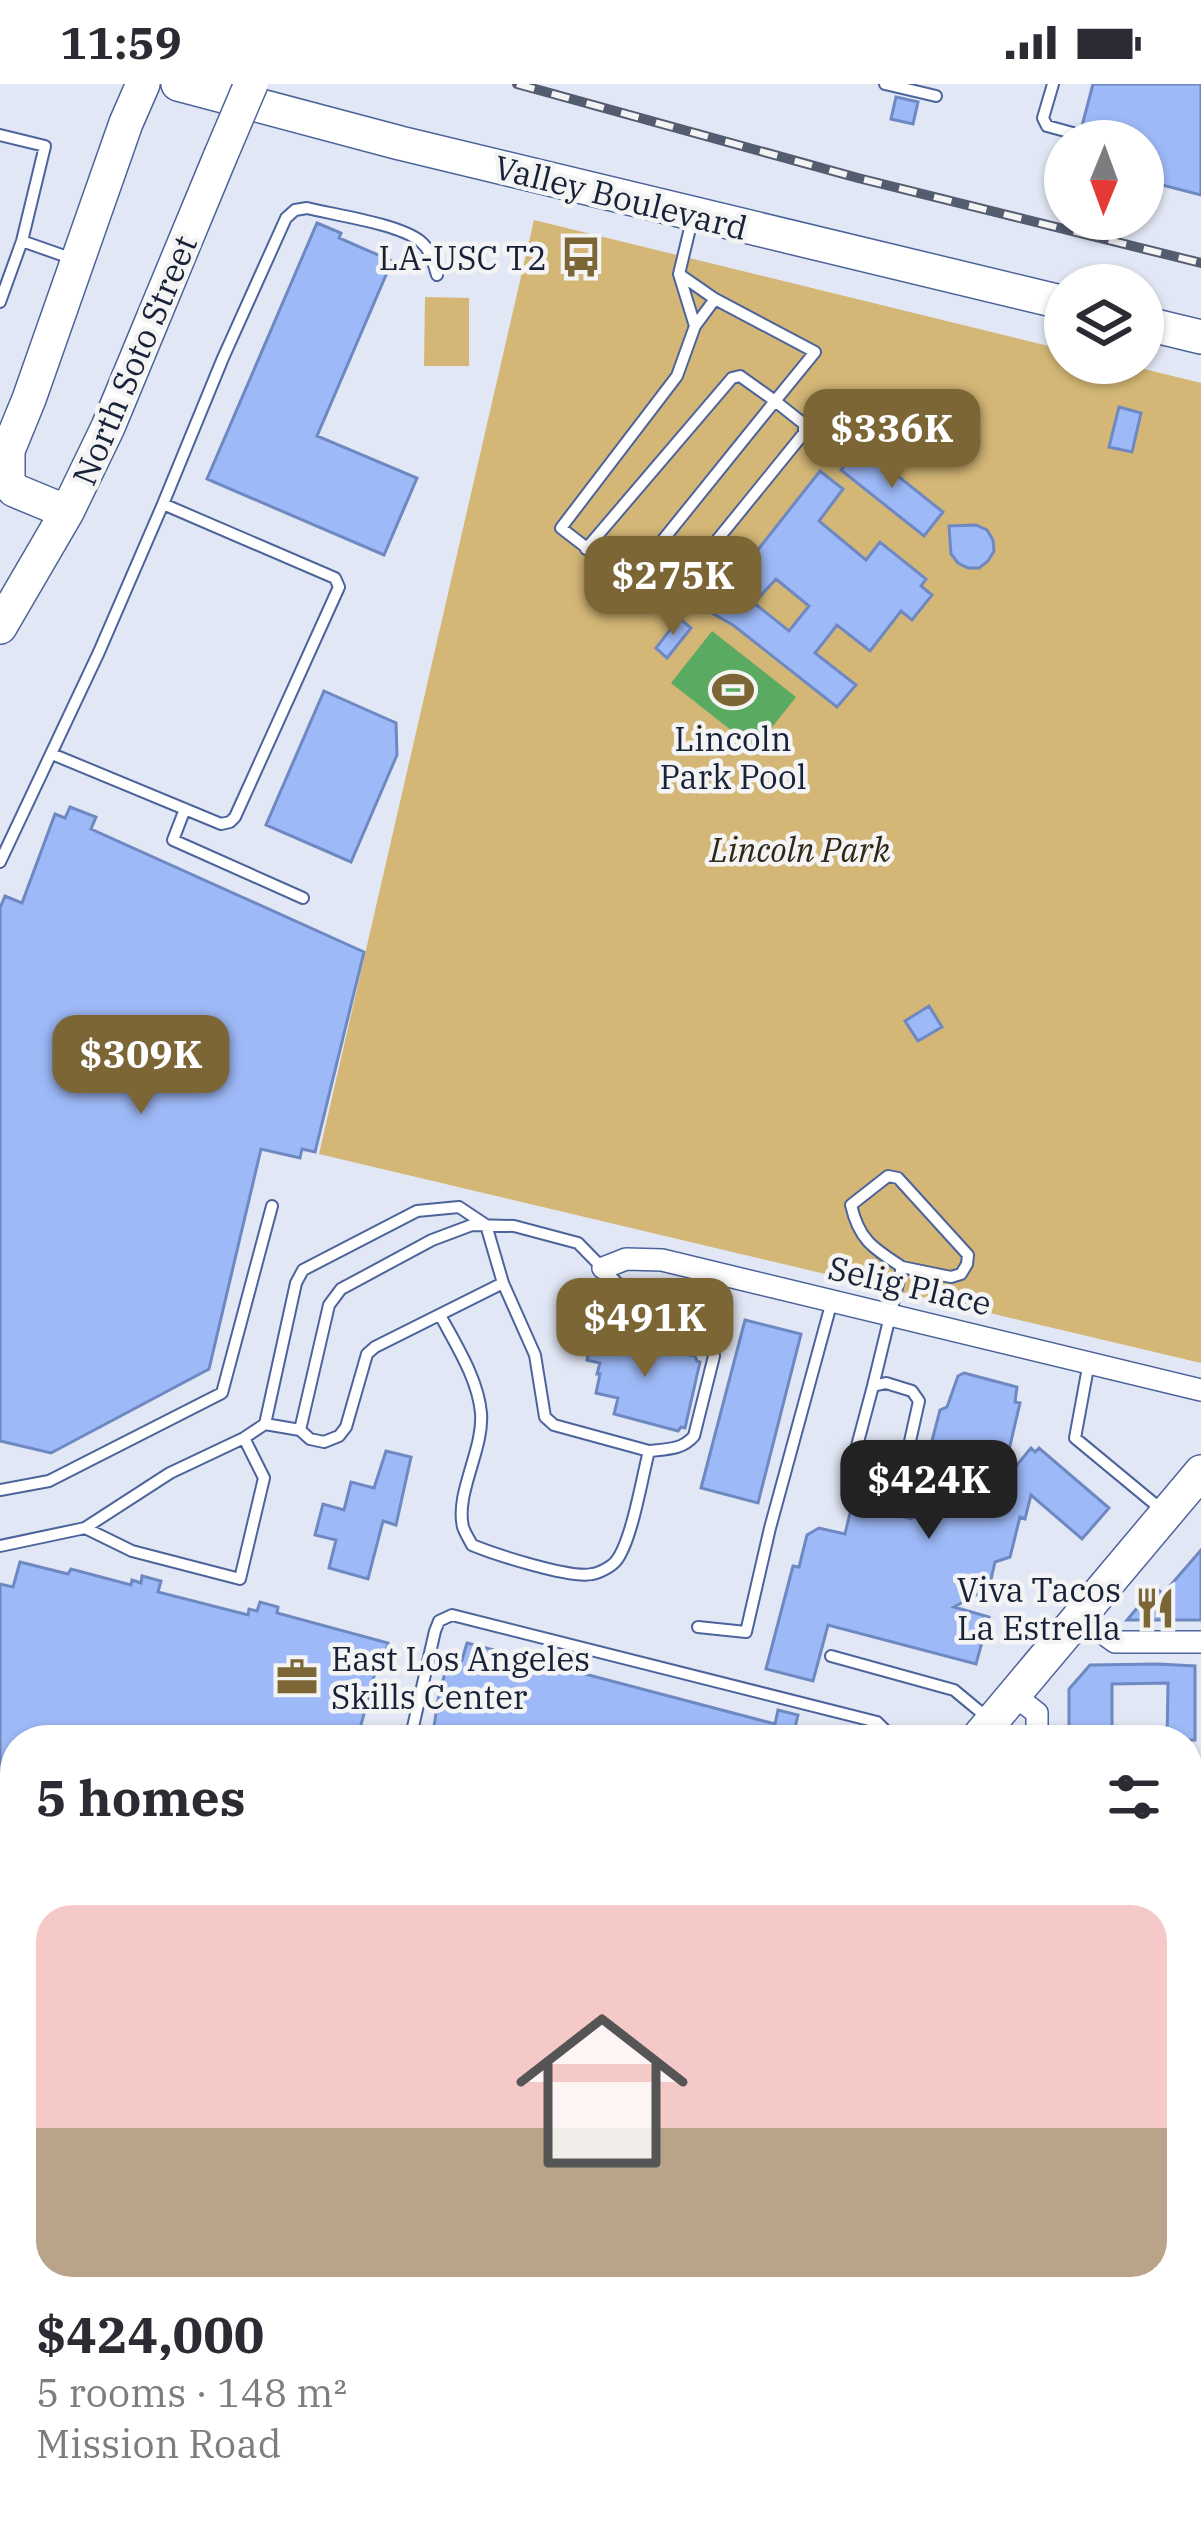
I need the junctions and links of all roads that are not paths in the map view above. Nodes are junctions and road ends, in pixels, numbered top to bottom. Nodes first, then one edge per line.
1 (143, 84) edge
2 (178, 84) edge
3 (251, 84) edge
4 (885, 84) edge
5 (1053, 84) edge
6 (936, 96) dead end
7 (1044, 120) edge
8 (0, 135) edge
9 (693, 216) junction
10 (22, 242) junction
11 (79, 261) junction
12 (680, 274) junction
13 (437, 275) dead end
14 (715, 298) junction
15 (1044, 298) edge
16 (0, 302) edge
17 (694, 326) junction
18 (1164, 327) edge
19 (1201, 337) edge
20 (775, 401) junction
21 (4, 462) edge
22 (163, 504) junction
23 (67, 512) junction
24 (586, 549) junction
25 (629, 582) junction
26 (0, 627) edge
27 (52, 754) junction
28 (185, 809) junction
29 (0, 862) edge
30 (303, 898) dead end
31 (272, 1206) dead end
32 (486, 1225) junction
33 (902, 1267) junction
34 (603, 1268) junction
35 (503, 1283) junction
36 (832, 1301) junction
37 (889, 1313) junction
38 (440, 1315) junction
39 (1089, 1362) junction
40 (873, 1386) junction
41 (1201, 1390) edge
42 (265, 1424) junction
43 (300, 1430) junction
44 (244, 1438) junction
45 (649, 1450) junction
46 (1201, 1472) edge
47 (0, 1490) edge
48 (1165, 1512) junction
49 (85, 1528) junction
50 (0, 1546) edge
51 (1079, 1616) junction
52 (698, 1627) dead end
53 (1201, 1642) edge
54 (831, 1656) dead end
55 (1014, 1695) junction
56 (877, 1722) junction
57 (413, 1725) edge
58 (875, 1725) edge
59 (880, 1725) edge
60 (980, 1725) edge
61 (989, 1725) edge
62 (1037, 1725) edge

1 - 11 main road
2 - 9 main road, Valley Boulevard
3 - 23 main road, North Soto Street, bridge
4 - 6 lane
5 - 7 lane
8 - 10 lane
9 - 12 lane
9 - 15 main road, Valley Boulevard
10 - 11 lane
10 - 16 lane
11 - 21 main road
12 - 14 lane
12 - 17 lane
13 - 22 lane
14 - 17 lane
14 - 20 lane
17 - 24 lane
18 - 19 main road
20 - 24 lane
20 - 25 lane
20 - 25 lane
21 - 23 main road
22 - 27 lane
22 - 28 lane
23 - 26 main road, North Soto Street
24 - 25 lane
27 - 28 lane
27 - 29 lane
28 - 30 lane
31 - 47 lane
32 - 34 lane
32 - 35 lane
32 - 42 lane
32 - 43 lane
33 - 33 lane
33 - 37 lane
34 - 36 street, Selig Place
34 - 45 lane
35 - 38 lane
35 - 45 lane
36 - 37 street, Selig Place
36 - 52 lane
37 - 39 street, Selig Place
37 - 40 lane
38 - 43 lane
38 - 45 lane
39 - 41 street, Selig Place
39 - 48 lane
40 - 40 lane
42 - 43 lane
42 - 44 lane
44 - 49 lane
44 - 49 lane
46 - 48 main road
48 - 51 main road
49 - 50 lane
51 - 53 street
51 - 55 main road
54 - 60 lane
55 - 61 main road
55 - 62 street
56 - 57 lane
56 - 58 lane
56 - 59 lane

